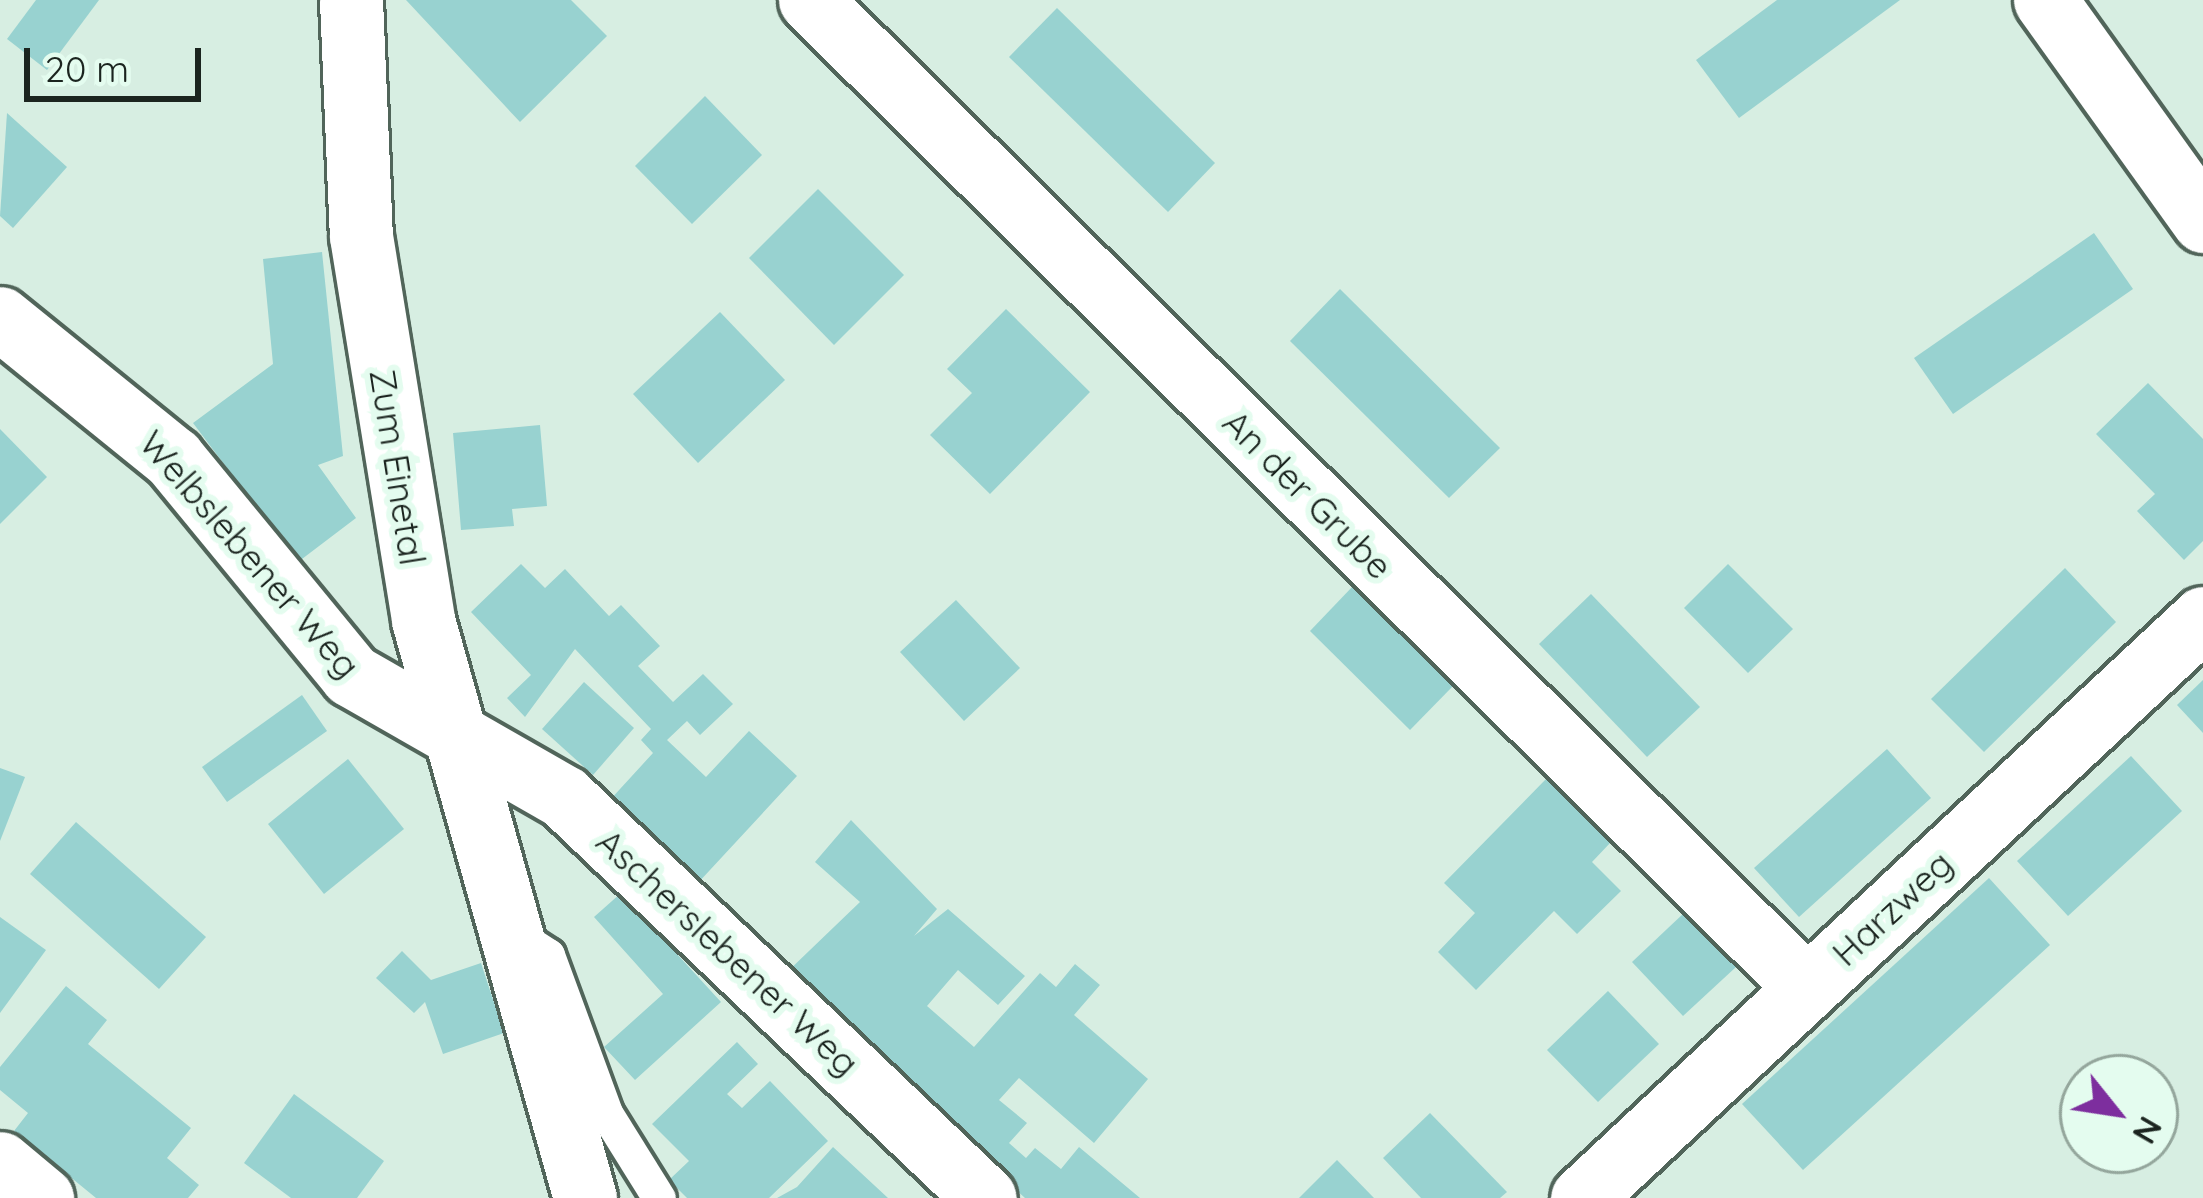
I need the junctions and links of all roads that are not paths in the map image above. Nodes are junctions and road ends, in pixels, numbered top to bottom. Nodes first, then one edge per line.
1 (351, 0) edge
2 (810, 0) edge
3 (2045, 0) edge
4 (2203, 221) edge
5 (0, 318) edge
6 (2203, 618) edge
7 (450, 736) junction
8 (503, 926) junction
9 (1806, 987) junction
10 (0, 1162) edge
11 (42, 1198) edge
12 (585, 1198) edge
13 (658, 1198) edge
14 (985, 1198) edge
15 (1582, 1198) edge

1 - 7 street, Zum Einetal
2 - 9 street, An der Grube
3 - 4 street
5 - 7 street, Welbslebener Weg
6 - 9 street, Harzweg
7 - 8 street, Zum Einetal
7 - 14 street, Ascherslebener Weg
8 - 12 street, Zum Einetal
8 - 13 lane
9 - 15 street, Harzweg
10 - 11 street

